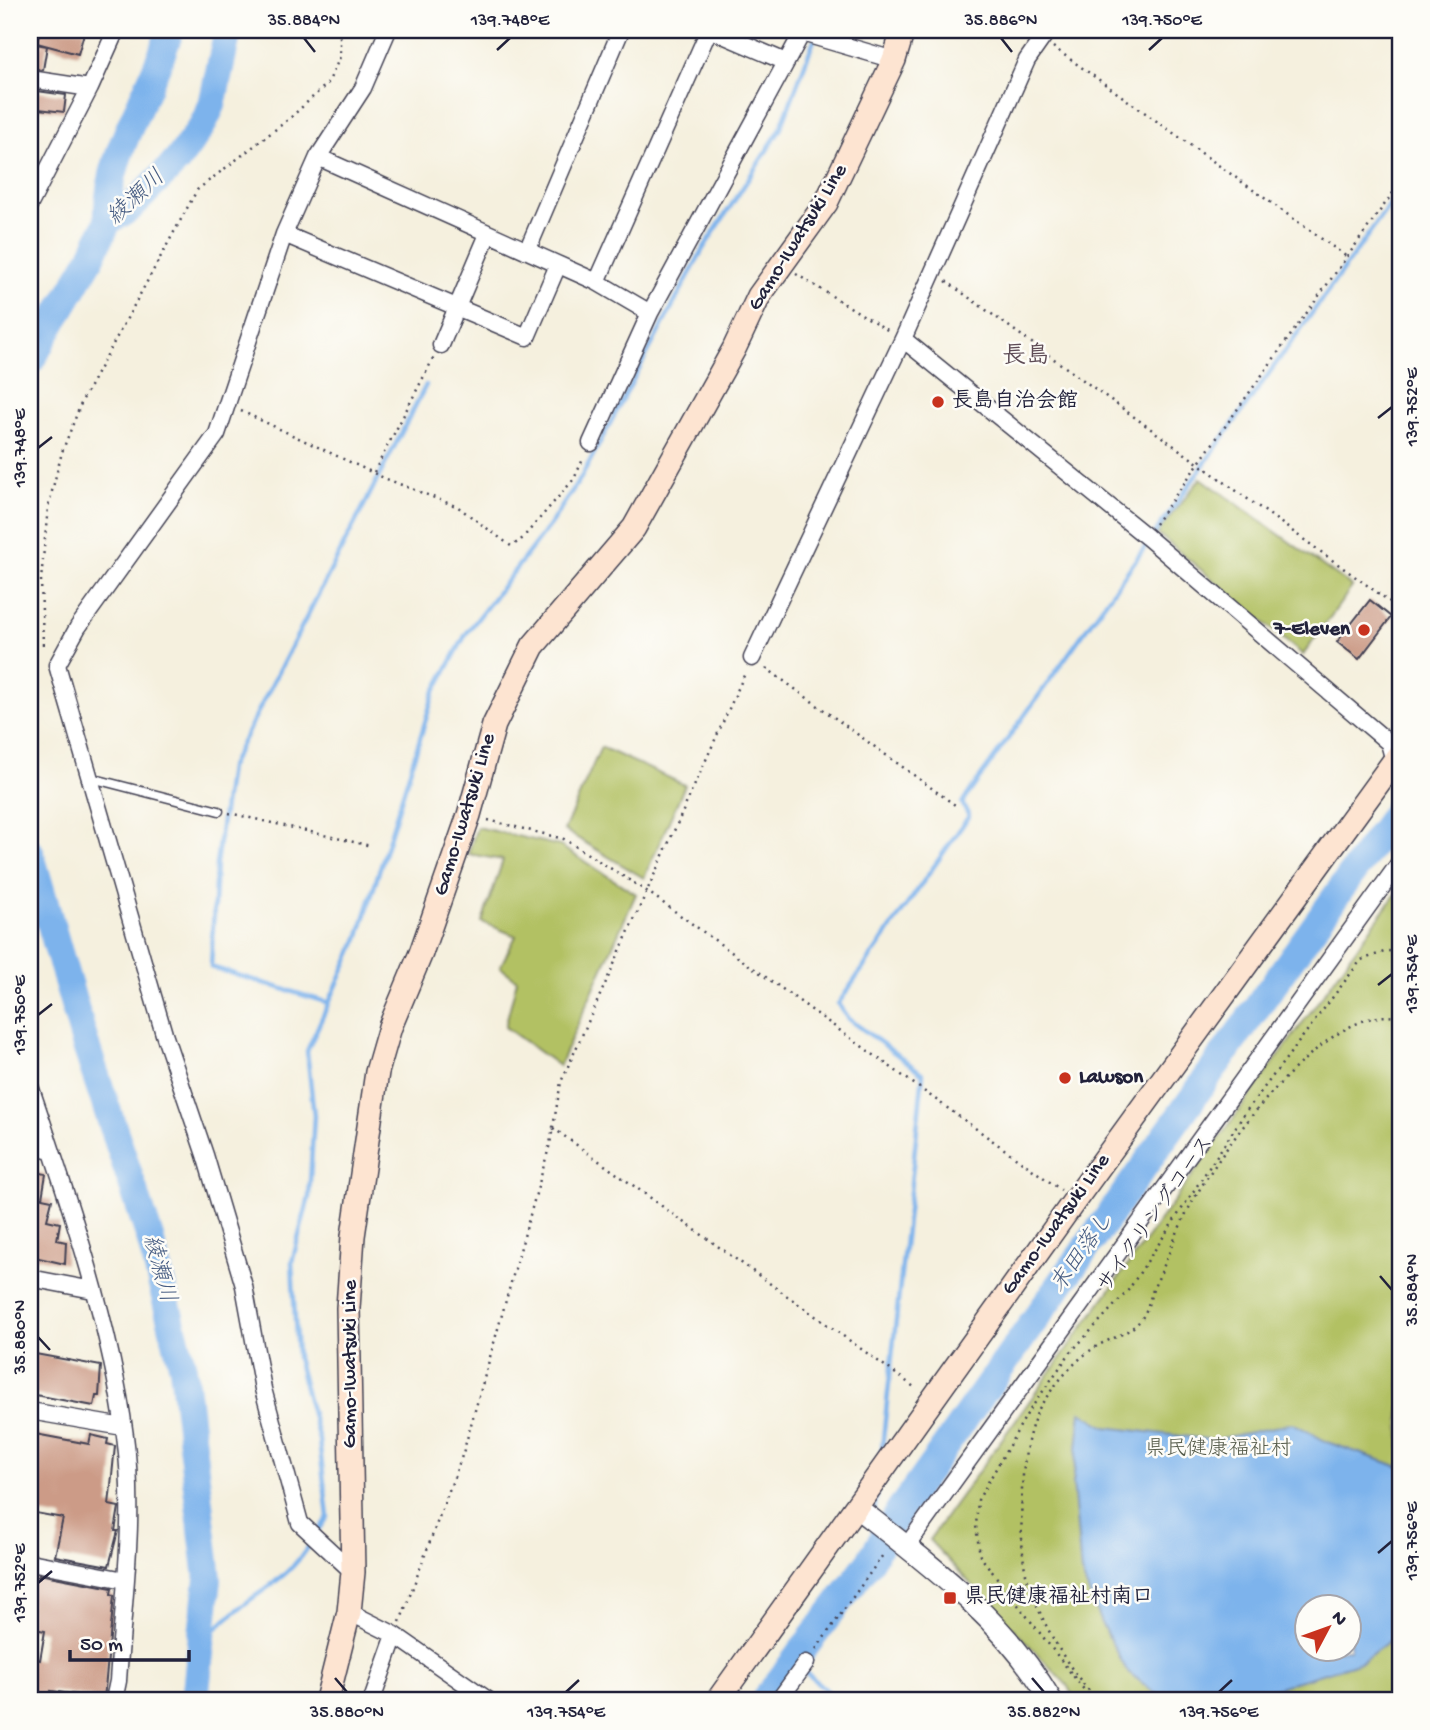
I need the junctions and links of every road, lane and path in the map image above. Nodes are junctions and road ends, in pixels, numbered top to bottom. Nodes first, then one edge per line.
1 (116, 30) edge
2 (340, 30) edge
3 (388, 30) edge
4 (621, 30) edge
5 (710, 30) edge
6 (903, 30) edge
7 (803, 32) edge
8 (1045, 34) edge
9 (894, 60) junction
10 (786, 62) junction
11 (30, 79) edge
12 (90, 88) junction
13 (318, 157) junction
14 (1400, 183) edge
15 (30, 204) edge
16 (284, 234) junction
17 (488, 234) junction
18 (527, 251) junction
19 (1347, 257) junction
20 (558, 265) junction
21 (782, 265) junction
22 (932, 271) junction
23 (597, 282) junction
24 (458, 308) junction
25 (650, 313) junction
26 (903, 340) junction
27 (441, 345) joint
28 (229, 405) junction
29 (590, 443) joint
30 (1198, 464) junction
31 (374, 473) junction
32 (1150, 540) junction
33 (1400, 609) edge
34 (43, 645) dead end
35 (752, 658) junction
36 (1398, 760) edge
37 (88, 777) junction
38 (955, 805) dead end
39 (219, 811) joint
40 (469, 816) junction
41 (371, 846) dead end
42 (1400, 862) edge
43 (648, 892) junction
44 (1400, 952) edge
45 (1400, 1018) edge
46 (30, 1086) edge
47 (553, 1128) junction
48 (30, 1146) edge
49 (51, 1151) junction
50 (1075, 1200) junction
51 (30, 1278) edge
52 (93, 1290) junction
53 (932, 1400) junction
54 (30, 1411) edge
55 (123, 1427) junction
56 (856, 1507) junction
57 (901, 1543) junction
58 (30, 1562) edge
59 (353, 1572) junction
60 (124, 1580) junction
61 (349, 1612) junction
62 (395, 1635) junction
63 (806, 1662) joint
64 (114, 1700) edge
65 (327, 1700) edge
66 (372, 1700) edge
67 (488, 1700) edge
68 (718, 1700) edge
69 (779, 1700) edge
70 (1051, 1700) edge
71 (1092, 1700) edge
72 (1099, 1700) edge

1 - 12 street
2 - 34 path
3 - 13 street
4 - 18 street
5 - 10 street
5 - 23 street
6 - 9 main road, Gamo-Iwatsuki Line
7 - 9 street
7 - 10 street
8 - 19 path
8 - 22 street
9 - 21 main road, Gamo-Iwatsuki Line
10 - 25 street
11 - 12 street
12 - 15 street
13 - 16 street
13 - 17 street
14 - 19 path
16 - 24 street
16 - 28 street
17 - 18 street
17 - 24 street
18 - 20 street
19 - 30 path
20 - 23 street
20 - 24 street
21 - 26 path
21 - 40 main road, Gamo-Iwatsuki Line
22 - 26 street
22 - 30 path
23 - 25 street
24 - 27 street
25 - 29 street
26 - 32 street
26 - 35 street
27 - 31 path
28 - 31 path
28 - 37 street
29 - 31 path
30 - 32 path
30 - 33 path
32 - 36 street
35 - 38 path
35 - 43 path
36 - 50 main road, Gamo-Iwatsuki Line
37 - 39 lane
37 - 59 street
39 - 41 path
40 - 43 path
40 - 59 main road, Gamo-Iwatsuki Line
42 - 57 street
43 - 47 path
43 - 50 path
44 - 71 path, サイクリングコース
45 - 72 path
46 - 49 street
47 - 53 path
47 - 62 path
48 - 49 street
49 - 52 street
50 - 53 main road, Gamo-Iwatsuki Line
51 - 52 street
52 - 55 street
53 - 56 main road, Gamo-Iwatsuki Line
54 - 55 street
55 - 60 street
56 - 57 street
56 - 68 main road, Gamo-Iwatsuki Line
57 - 63 path
57 - 70 street
58 - 60 street
59 - 61 main road, Gamo-Iwatsuki Line
60 - 64 street
61 - 62 street
61 - 65 main road, Gamo-Iwatsuki Line
62 - 66 street
62 - 67 street
63 - 69 street

